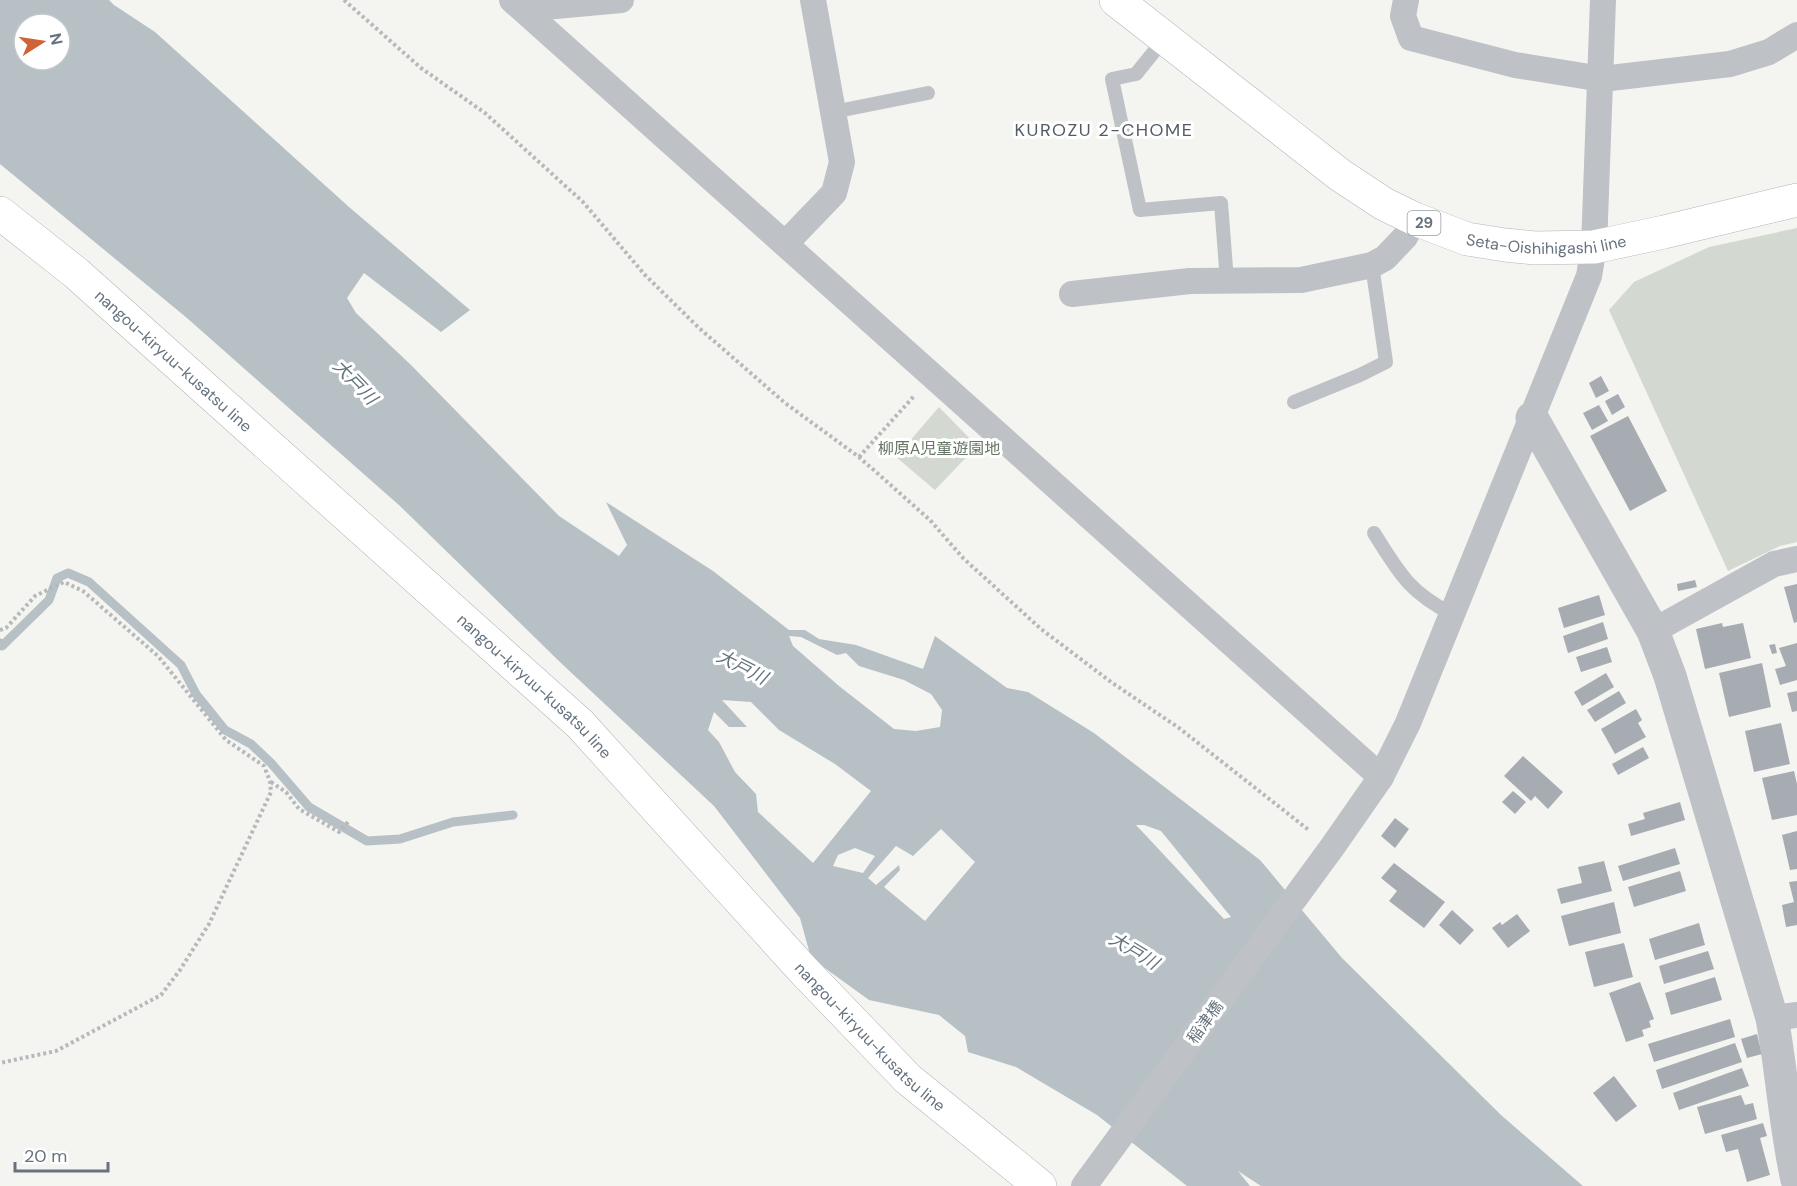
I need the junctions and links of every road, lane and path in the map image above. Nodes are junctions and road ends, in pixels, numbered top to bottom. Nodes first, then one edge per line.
1 (344, 0) edge
2 (621, 0) edge
3 (813, 0) edge
4 (1406, 0) edge
5 (1604, 0) edge
6 (1123, 2) edge
7 (518, 5) edge
8 (1797, 35) edge
9 (1165, 38) junction
10 (1602, 79) junction
11 (928, 93) dead end
12 (833, 112) junction
13 (1797, 200) edge
14 (0, 213) edge
15 (1415, 219) junction
16 (785, 244) junction
17 (1594, 247) junction
18 (1372, 265) junction
19 (1227, 281) junction
20 (1072, 294) dead end
21 (932, 376) junction
22 (1294, 402) dead end
23 (1532, 418) junction
24 (859, 457) junction
25 (1374, 533) dead end
26 (1797, 559) edge
27 (1452, 614) junction
28 (0, 630) edge
29 (1653, 631) junction
30 (1381, 777) junction
31 (270, 781) junction
32 (348, 822) dead end
33 (1329, 852) junction
34 (1784, 1016) edge
35 (0, 1063) edge
36 (1797, 1180) edge
37 (1040, 1186) edge
38 (1084, 1186) edge

1 - 24 path
2 - 7 street
3 - 12 street
4 - 10 street
5 - 10 street, 稲津橋
6 - 9 main road, Seta-Oishihigashi line / 29
7 - 16 street
8 - 10 street
9 - 15 main road, Seta-Oishihigashi line / 29
9 - 19 lane
10 - 17 street, 稲津橋
11 - 12 lane
12 - 16 street
13 - 17 main road, Seta-Oishihigashi line / 29
14 - 37 main road, nangou-kiryuu-kusatsu line
15 - 17 main road, Seta-Oishihigashi line / 29
15 - 18 street
16 - 21 street
17 - 23 street, 稲津橋
18 - 19 street
18 - 22 lane
19 - 20 street
21 - 24 path
21 - 30 street
23 - 27 street, 稲津橋
23 - 29 street
24 - 33 path
25 - 27 lane
26 - 29 street
27 - 30 street, 稲津橋
28 - 31 path
29 - 34 street
30 - 33 street, 稲津橋
31 - 32 path
31 - 35 path
33 - 38 street, 稲津橋
34 - 36 street

